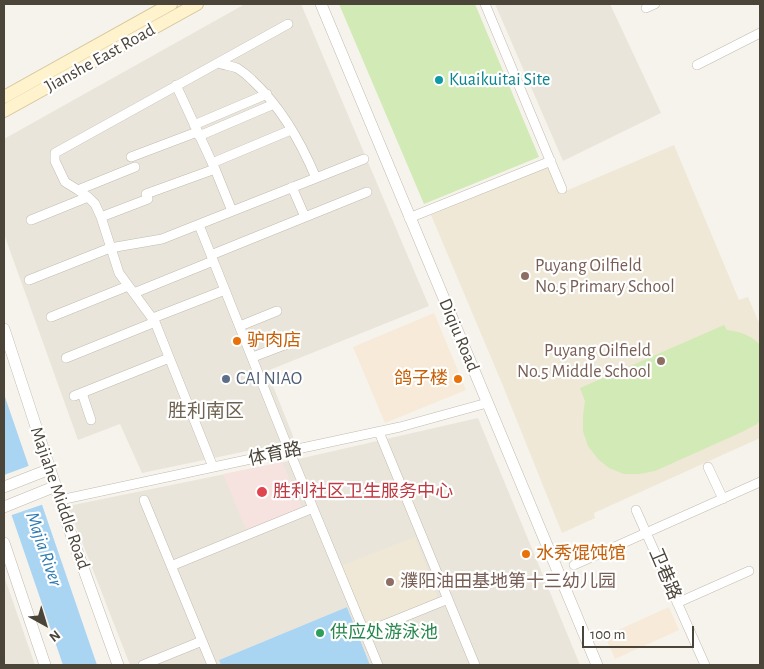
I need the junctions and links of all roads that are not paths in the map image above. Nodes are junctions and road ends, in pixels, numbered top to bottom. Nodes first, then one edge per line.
1 (171, 4) edge
2 (197, 4) edge
3 (321, 4) edge
4 (485, 4) edge
5 (655, 4) edge
6 (646, 8) dead end
7 (288, 24) dead end
8 (760, 33) edge
9 (218, 63) junction
10 (698, 65) dead end
11 (176, 85) junction
12 (266, 94) junction
13 (4, 97) edge
14 (274, 104) junction
15 (4, 111) edge
16 (291, 130) junction
17 (197, 131) junction
18 (131, 157) dead end
19 (364, 159) dead end
20 (551, 161) junction
21 (214, 166) junction
22 (135, 167) dead end
23 (316, 178) junction
24 (292, 187) junction
25 (562, 189) dead end
26 (78, 190) junction
27 (367, 192) dead end
28 (88, 197) junction
29 (232, 211) junction
30 (101, 217) junction
31 (305, 217) junction
32 (409, 218) junction
33 (31, 220) dead end
34 (199, 225) junction
35 (110, 248) junction
36 (212, 258) junction
37 (29, 280) dead end
38 (131, 289) junction
39 (225, 290) junction
40 (277, 311) dead end
41 (51, 317) dead end
42 (154, 320) junction
43 (240, 326) junction
44 (4, 329) edge
45 (292, 342) dead end
46 (253, 357) junction
47 (66, 358) dead end
48 (169, 358) junction
49 (487, 403) junction
50 (91, 420) dead end
51 (379, 432) junction
52 (290, 451) junction
53 (213, 467) junction
54 (708, 467) dead end
55 (47, 470) junction
56 (760, 482) edge
57 (4, 487) edge
58 (54, 487) junction
59 (722, 499) junction
60 (60, 500) junction
61 (144, 500) dead end
62 (4, 507) edge
63 (313, 508) junction
64 (636, 510) dead end
65 (646, 532) junction
66 (4, 543) edge
67 (574, 565) dead end
68 (171, 566) junction
69 (749, 571) dead end
70 (448, 599) junction
71 (677, 603) junction
72 (364, 633) junction
73 (202, 641) junction
74 (45, 665) edge
75 (118, 665) edge
76 (143, 665) edge
77 (212, 665) edge
78 (378, 665) edge
79 (475, 665) edge
80 (597, 665) edge
81 (705, 665) edge

1 - 13 main road, Jianshe East Road
2 - 15 main road, Jianshe East Road
3 - 32 street, Diqiu Road
4 - 20 street
5 - 6 street
7 - 9 street
8 - 10 street
9 - 11 street
9 - 12 street
11 - 17 street
11 - 26 street
12 - 14 street
12 - 17 street
14 - 16 street
14 - 17 street
16 - 21 street
16 - 23 street
17 - 18 street
17 - 21 street
19 - 23 street
20 - 25 street
20 - 32 street
21 - 29 street
21 - 30 street
22 - 26 street
23 - 24 street
24 - 29 street
24 - 31 street
26 - 28 street
27 - 31 street
28 - 30 street
28 - 33 street
29 - 34 street
30 - 35 street
31 - 36 street
32 - 49 street, Diqiu Road
34 - 35 street
34 - 36 street
35 - 37 street
35 - 38 street
36 - 38 street
36 - 39 street
38 - 41 street
38 - 42 street
39 - 42 street
39 - 43 street
40 - 43 street
42 - 47 street
42 - 48 street
43 - 46 street
44 - 55 street, Majiahe Middle Road
45 - 46 street
46 - 52 street
48 - 50 street
48 - 53 street
49 - 51 street, 体育路
49 - 80 street, Diqiu Road
51 - 52 street, 体育路
51 - 70 street
52 - 53 street, 体育路
52 - 63 street
53 - 60 street, 体育路
54 - 59 street
55 - 57 street
55 - 58 street, Majiahe Middle Road
56 - 59 street
58 - 60 street, Majiahe Middle Road
58 - 62 street
59 - 65 street
60 - 75 street, Majiahe Middle Road
61 - 68 street
63 - 68 street
63 - 72 street
64 - 65 street, 卫巷路
65 - 67 street
65 - 71 street, 卫巷路
66 - 74 street
68 - 73 street
69 - 71 street
70 - 72 street
70 - 79 street
71 - 81 street, 卫巷路
72 - 78 street
73 - 76 street
73 - 77 street

